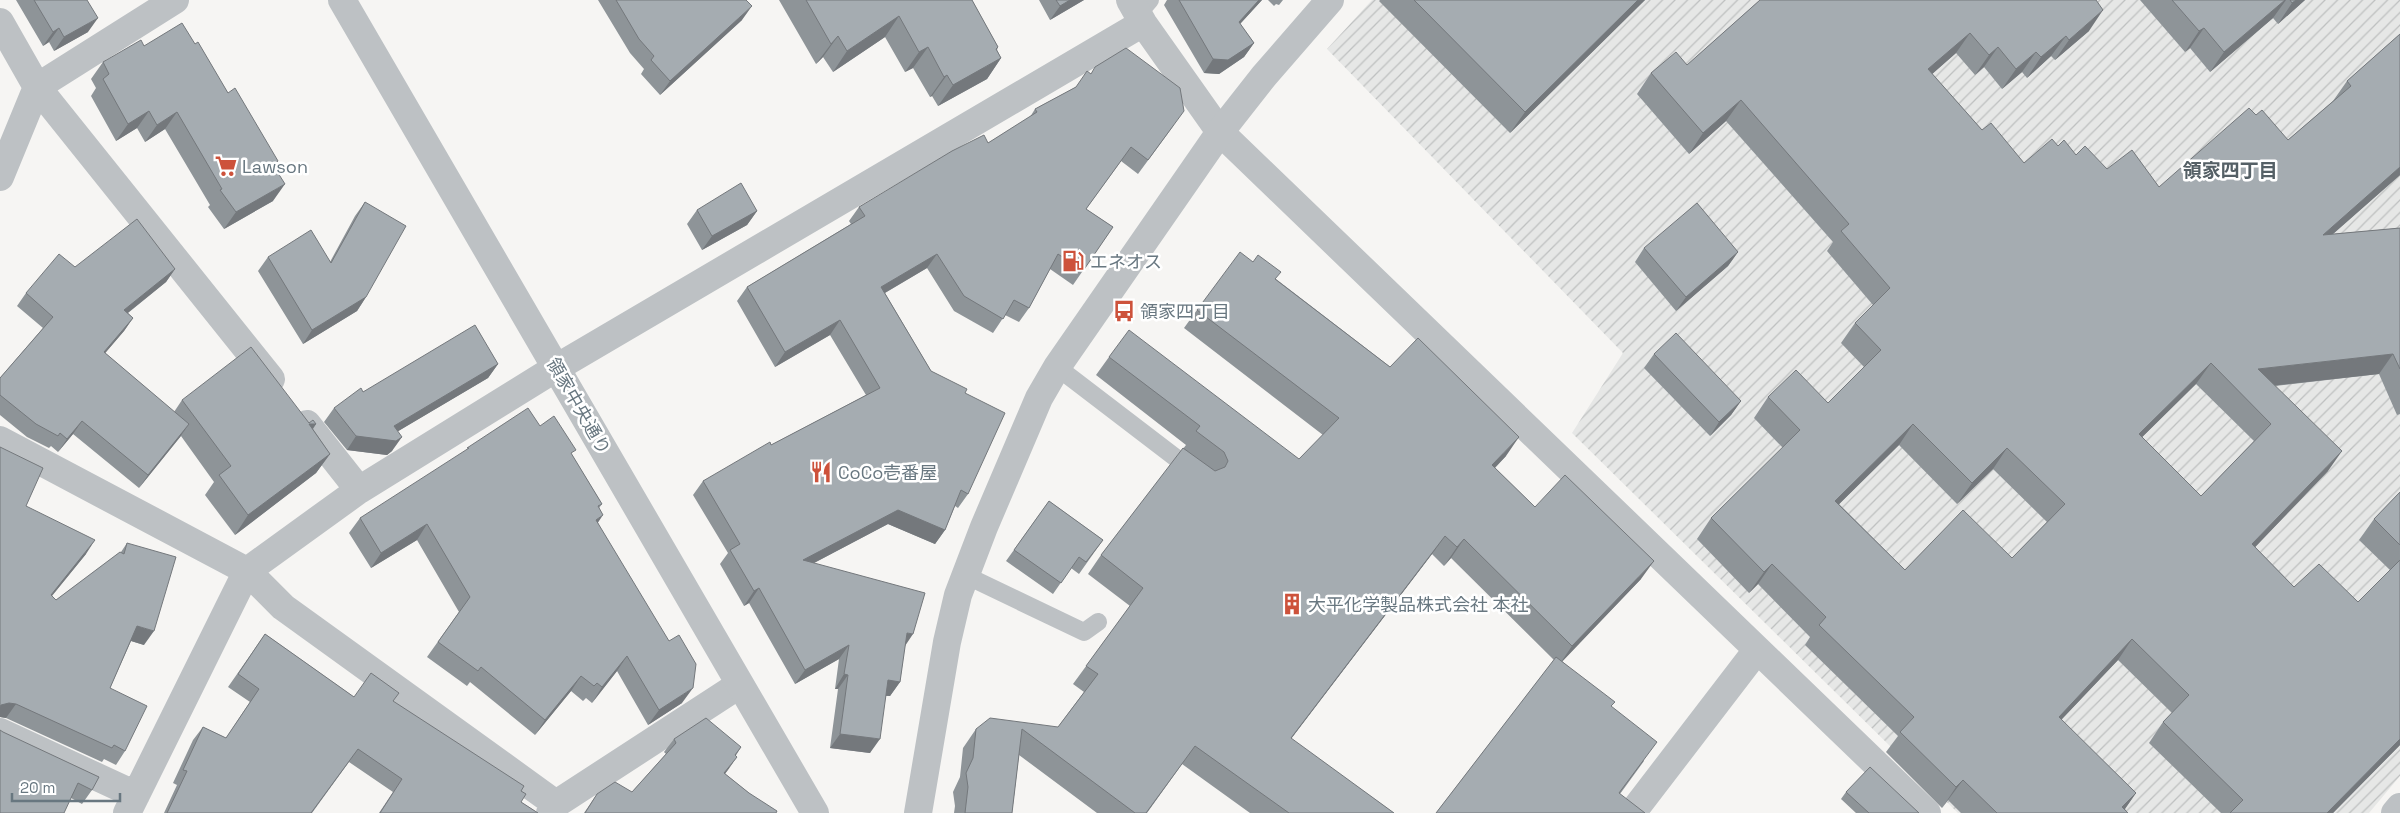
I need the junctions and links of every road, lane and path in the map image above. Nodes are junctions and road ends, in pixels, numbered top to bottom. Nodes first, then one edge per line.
1 (175, 0) edge
2 (342, 0) edge
3 (1330, 0) edge
4 (1140, 9) edge
5 (0, 22) edge
6 (36, 87) junction
7 (1220, 132) junction
8 (0, 177) edge
9 (1057, 366) junction
10 (556, 368) junction
11 (0, 440) edge
12 (1204, 478) edge
13 (359, 490) junction
14 (247, 571) junction
15 (965, 575) junction
16 (1098, 622) dead end
17 (1757, 650) junction
18 (739, 685) junction
19 (0, 732) edge
20 (131, 804) edge
21 (2400, 807) edge
22 (553, 809) edge
23 (815, 813) edge
24 (918, 813) edge
25 (1632, 813) edge
26 (1926, 813) edge
27 (2395, 813) edge

1 - 6 street
2 - 10 street, 領家中央通り
3 - 7 street
4 - 7 street
4 - 10 street
5 - 6 street
6 - 8 street
6 - 13 street
7 - 9 street
7 - 17 street
9 - 12 lane
9 - 15 street
10 - 13 street
10 - 18 street, 領家中央通り
11 - 14 street
13 - 14 street
14 - 20 street
14 - 22 street
15 - 16 lane
15 - 24 street
17 - 25 street
17 - 26 street
18 - 22 street
18 - 23 street, 領家中央通り
19 - 20 street
21 - 27 street

